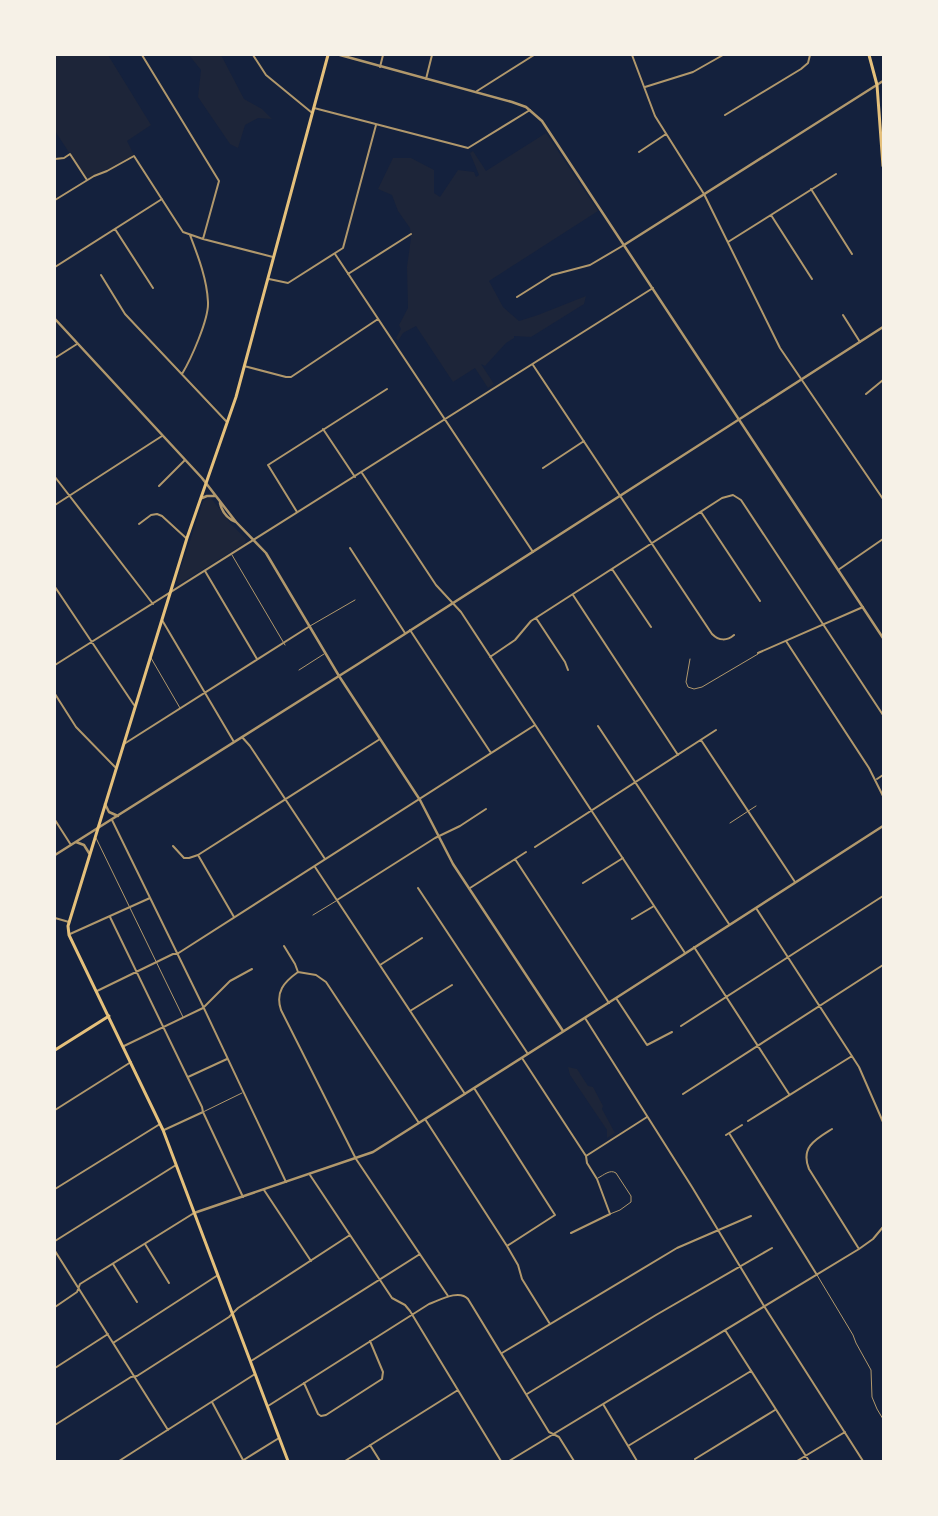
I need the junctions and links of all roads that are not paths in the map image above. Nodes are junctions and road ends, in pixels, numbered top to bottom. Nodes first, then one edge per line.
1 (142, 55) edge
2 (253, 55) edge
3 (328, 55) edge
4 (340, 55) edge
5 (383, 55) edge
6 (432, 55) edge
7 (534, 55) edge
8 (632, 55) edge
9 (723, 55) edge
10 (810, 55) edge
11 (870, 55) edge
12 (380, 67) junction
13 (426, 79) junction
14 (883, 81) edge
15 (877, 85) junction
16 (644, 87) junction
17 (476, 92) junction
18 (314, 108) junction
19 (530, 110) junction
20 (312, 113) junction
21 (725, 115) dead end
22 (376, 125) junction
23 (666, 134) junction
24 (639, 152) dead end
25 (55, 159) edge
26 (883, 166) edge
27 (836, 174) dead end
28 (88, 180) junction
29 (811, 189) junction
30 (704, 194) junction
31 (162, 199) junction
32 (55, 200) edge
33 (771, 215) junction
34 (116, 229) junction
35 (411, 234) dead end
36 (190, 235) junction
37 (203, 239) junction
38 (728, 242) junction
39 (624, 245) junction
40 (335, 254) junction
41 (852, 254) dead end
42 (273, 258) junction
43 (55, 267) edge
44 (348, 274) junction
45 (101, 275) dead end
46 (267, 279) junction
47 (812, 279) dead end
48 (153, 288) dead end
49 (653, 288) junction
50 (517, 297) dead end
51 (843, 315) dead end
52 (55, 319) edge
53 (378, 319) junction
54 (883, 328) edge
55 (860, 342) junction
56 (76, 344) junction
57 (55, 358) edge
58 (534, 365) junction
59 (244, 366) junction
60 (182, 374) junction
61 (802, 379) junction
62 (883, 380) edge
63 (388, 389) dead end
64 (866, 394) dead end
65 (739, 419) junction
66 (445, 420) junction
67 (228, 423) junction
68 (323, 429) junction
69 (162, 436) junction
70 (584, 441) junction
71 (186, 460) junction
72 (543, 468) dead end
73 (362, 473) junction
74 (355, 477) junction
75 (55, 478) edge
76 (206, 483) junction
77 (159, 486) dead end
78 (620, 495) junction
79 (215, 496) junction
80 (69, 497) junction
81 (200, 498) junction
82 (883, 499) edge
83 (55, 505) edge
84 (701, 512) junction
85 (297, 513) junction
86 (139, 524) dead end
87 (187, 538) junction
88 (883, 539) edge
89 (254, 540) junction
90 (652, 544) junction
91 (350, 548) dead end
92 (533, 552) junction
93 (231, 554) junction
94 (612, 569) junction
95 (838, 570) junction
96 (205, 571) junction
97 (55, 587) edge
98 (170, 592) junction
99 (572, 595) junction
100 (355, 600) dead end
101 (760, 601) dead end
102 (452, 603) junction
103 (153, 604) junction
104 (863, 607) junction
105 (536, 618) junction
106 (162, 620) junction
107 (824, 625) junction
108 (310, 626) junction
109 (650, 627) dead end
110 (410, 630) junction
111 (405, 633) junction
112 (734, 635) dead end
113 (883, 638) edge
114 (786, 641) junction
115 (91, 642) junction
116 (285, 644) junction
117 (325, 653) junction
118 (758, 653) joint
119 (490, 657) junction
120 (150, 658) junction
121 (690, 659) dead end
122 (258, 660) junction
123 (55, 665) edge
124 (299, 670) dead end
125 (568, 670) dead end
126 (339, 676) junction
127 (206, 693) junction
128 (55, 694) edge
129 (135, 707) junction
130 (180, 708) junction
131 (883, 715) edge
132 (535, 725) junction
133 (598, 726) dead end
134 (716, 730) dead end
135 (242, 737) junction
136 (380, 739) junction
137 (701, 740) junction
138 (234, 742) junction
139 (124, 744) junction
140 (491, 754) junction
141 (678, 755) junction
142 (116, 768) junction
143 (883, 774) edge
144 (876, 779) junction
145 (635, 783) junction
146 (883, 796) edge
147 (285, 799) junction
148 (420, 800) junction
149 (105, 804) junction
150 (756, 806) dead end
151 (486, 809) dead end
152 (592, 811) junction
153 (748, 811) junction
154 (118, 816) junction
155 (55, 820) edge
156 (112, 820) junction
157 (730, 823) dead end
158 (883, 826) edge
159 (98, 828) junction
160 (439, 836) junction
161 (96, 838) junction
162 (76, 842) junction
163 (71, 845) junction
164 (173, 846) dead end
165 (534, 847) dead end
166 (526, 852) dead end
167 (198, 854) junction
168 (55, 856) edge
169 (90, 856) junction
170 (622, 858) junction
171 (515, 859) junction
172 (325, 860) junction
173 (315, 867) junction
174 (582, 883) dead end
175 (795, 883) junction
176 (418, 888) dead end
177 (470, 888) junction
178 (883, 896) edge
179 (150, 898) junction
180 (336, 900) junction
181 (654, 906) junction
182 (130, 907) junction
183 (756, 908) junction
184 (313, 915) dead end
185 (110, 917) junction
186 (55, 918) edge
187 (235, 918) junction
188 (632, 920) dead end
189 (69, 922) junction
190 (729, 925) junction
191 (69, 935) junction
192 (422, 938) dead end
193 (284, 946) dead end
194 (694, 947) junction
195 (685, 953) junction
196 (177, 954) junction
197 (788, 957) junction
198 (157, 962) junction
199 (379, 965) junction
200 (883, 965) edge
201 (252, 969) dead end
202 (136, 972) junction
203 (298, 972) junction
204 (452, 985) dead end
205 (97, 991) junction
206 (726, 996) junction
207 (616, 998) junction
208 (609, 1003) junction
209 (820, 1006) junction
210 (203, 1008) junction
211 (410, 1012) junction
212 (109, 1016) junction
213 (184, 1017) junction
214 (585, 1018) junction
215 (681, 1026) dead end
216 (163, 1027) junction
217 (563, 1031) junction
218 (672, 1032) dead end
219 (124, 1046) junction
220 (758, 1046) junction
221 (55, 1050) edge
222 (528, 1054) junction
223 (852, 1056) junction
224 (522, 1058) junction
225 (227, 1059) junction
226 (131, 1062) junction
227 (188, 1077) junction
228 (474, 1088) junction
229 (243, 1093) junction
230 (465, 1094) junction
231 (683, 1094) dead end
232 (789, 1094) junction
233 (55, 1110) edge
234 (203, 1112) junction
235 (648, 1116) junction
236 (426, 1119) junction
237 (748, 1121) dead end
238 (883, 1122) edge
239 (419, 1123) junction
240 (160, 1124) junction
241 (742, 1125) dead end
242 (832, 1129) dead end
243 (163, 1130) junction
244 (729, 1133) junction
245 (726, 1135) dead end
246 (586, 1156) junction
247 (356, 1159) junction
248 (176, 1165) junction
249 (310, 1175) junction
250 (597, 1179) junction
251 (286, 1182) junction
252 (55, 1189) edge
253 (264, 1190) junction
254 (243, 1197) junction
255 (194, 1213) junction
256 (610, 1214) junction
257 (751, 1216) dead end
258 (883, 1227) edge
259 (718, 1230) junction
260 (571, 1233) dead end
261 (879, 1233) junction
262 (883, 1234) edge
263 (350, 1235) junction
264 (55, 1241) edge
265 (145, 1244) junction
266 (506, 1246) junction
267 (772, 1248) dead end
268 (859, 1249) junction
269 (55, 1252) edge
270 (420, 1254) junction
271 (311, 1261) junction
272 (113, 1264) junction
273 (740, 1267) junction
274 (218, 1275) junction
275 (817, 1275) junction
276 (379, 1280) junction
277 (169, 1282) dead end
278 (78, 1288) junction
279 (448, 1296) junction
280 (137, 1302) dead end
281 (55, 1306) edge
282 (764, 1306) junction
283 (232, 1313) junction
284 (412, 1314) junction
285 (550, 1324) junction
286 (725, 1330) junction
287 (108, 1334) junction
288 (370, 1341) junction
289 (113, 1343) junction
290 (502, 1354) junction
291 (251, 1362) junction
292 (55, 1368) edge
293 (750, 1371) junction
294 (255, 1374) junction
295 (134, 1376) junction
296 (304, 1383) junction
297 (458, 1390) junction
298 (526, 1394) junction
299 (212, 1402) junction
300 (603, 1404) junction
301 (268, 1406) junction
302 (775, 1410) junction
303 (883, 1419) edge
304 (55, 1425) edge
305 (168, 1430) junction
306 (845, 1432) junction
307 (553, 1434) junction
308 (279, 1438) junction
309 (370, 1445) junction
310 (628, 1446) junction
311 (806, 1456) junction
312 (695, 1459) dead end
313 (119, 1461) edge
314 (242, 1461) edge
315 (288, 1461) edge
316 (346, 1461) edge
317 (380, 1461) edge
318 (501, 1461) edge
319 (510, 1461) edge
320 (574, 1461) edge
321 (637, 1461) edge
322 (797, 1461) edge
323 (809, 1461) edge
324 (864, 1461) edge

1 - 37 street
2 - 20 street
3 - 18 main road
4 - 12 street
5 - 12 street
6 - 13 street
7 - 17 street
8 - 16 street
9 - 16 street
10 - 21 street
11 - 15 main road
12 - 13 street
13 - 17 street
14 - 15 street
15 - 26 main road
15 - 30 street
16 - 23 street
17 - 19 street
18 - 20 main road
18 - 22 street
19 - 22 street
19 - 39 street
20 - 42 main road
22 - 40 street
23 - 24 street
23 - 30 street
25 - 28 street
27 - 29 street
28 - 31 street
28 - 32 street
29 - 33 street
29 - 41 street
30 - 38 street
30 - 39 street
31 - 34 street
31 - 36 street
33 - 38 street
33 - 47 street
34 - 43 street
34 - 48 street
35 - 44 street
36 - 37 street
36 - 60 street
37 - 42 street
38 - 61 street
39 - 49 street
39 - 50 street
40 - 44 street
40 - 46 street
42 - 46 main road
44 - 53 street
45 - 60 street
46 - 59 main road
49 - 58 street
49 - 65 street
51 - 55 street
52 - 56 street
53 - 59 street
53 - 66 street
54 - 55 street
55 - 61 street
56 - 57 street
56 - 69 street
58 - 66 street
58 - 70 street
59 - 67 main road
60 - 67 street
61 - 65 street
61 - 82 street
62 - 64 street
63 - 68 street
65 - 78 street
65 - 95 street
66 - 73 street
66 - 92 street
67 - 76 main road
68 - 74 street
68 - 85 street
69 - 71 street
69 - 80 street
70 - 72 street
70 - 78 street
71 - 76 street
71 - 77 street
73 - 74 street
73 - 102 street
74 - 85 street
75 - 80 street
76 - 79 street
76 - 81 main road
78 - 90 street
78 - 92 street
79 - 81 street
79 - 89 street
80 - 83 street
80 - 103 street
81 - 87 main road
84 - 90 street
84 - 101 street
84 - 107 street
85 - 89 street
86 - 87 street
87 - 98 main road
88 - 95 street
89 - 93 street
89 - 108 street
90 - 94 street
90 - 112 street
91 - 111 street
92 - 102 street
93 - 96 street
93 - 116 lane
94 - 99 street
94 - 109 street
95 - 104 street
96 - 98 street
96 - 122 street
97 - 115 street
98 - 103 street
98 - 106 main road
99 - 105 street
99 - 141 street
100 - 108 lane
102 - 110 street
102 - 119 street
103 - 115 street
104 - 107 street
104 - 113 street
105 - 119 street
105 - 125 street
106 - 120 main road
106 - 127 street
107 - 114 street
107 - 131 street
108 - 116 street
108 - 117 street
110 - 111 street
110 - 140 street
111 - 126 street
114 - 118 street
114 - 144 street
115 - 123 street
115 - 129 street
116 - 122 street
117 - 124 lane
117 - 126 street
118 - 121 lane
119 - 132 street
120 - 129 main road
120 - 130 lane
122 - 127 street
126 - 135 street
126 - 136 street
127 - 130 street
127 - 138 street
128 - 142 street
129 - 139 main road
130 - 139 street
132 - 140 street
132 - 152 street
133 - 145 street
134 - 137 street
135 - 138 street
135 - 147 street
136 - 147 street
136 - 148 street
137 - 141 street
137 - 153 street
138 - 154 street
139 - 142 main road
140 - 148 street
141 - 145 street
142 - 149 main road
143 - 144 street
144 - 146 street
145 - 152 street
145 - 190 street
147 - 167 street
147 - 172 street
148 - 160 street
148 - 172 street
149 - 154 street
149 - 159 main road
150 - 153 lane
151 - 160 street
152 - 165 street
152 - 170 street
153 - 157 lane
153 - 175 street
154 - 156 street
155 - 163 street
156 - 159 street
156 - 179 street
158 - 175 street
159 - 161 main road
159 - 162 street
160 - 177 street
160 - 180 street
161 - 169 main road
161 - 182 lane
162 - 163 street
162 - 169 street
163 - 168 street
164 - 167 street
166 - 171 street
167 - 187 street
169 - 189 main road
170 - 174 street
170 - 181 street
171 - 177 street
171 - 208 street
172 - 173 street
173 - 180 street
173 - 187 street
175 - 183 street
176 - 222 street
177 - 217 street
178 - 197 street
179 - 182 street
179 - 196 street
180 - 184 lane
180 - 199 street
181 - 188 street
181 - 195 street
182 - 185 street
182 - 198 lane
183 - 190 street
183 - 197 street
185 - 191 street
185 - 202 street
186 - 189 street
187 - 196 street
189 - 191 main road
190 - 194 street
191 - 205 main road
192 - 199 street
193 - 203 street
194 - 195 street
194 - 206 street
195 - 207 street
196 - 198 street
196 - 210 street
197 - 206 street
197 - 209 street
198 - 202 street
198 - 213 lane
199 - 211 street
200 - 209 street
201 - 210 street
202 - 205 street
202 - 216 street
203 - 239 street
203 - 247 street
204 - 211 street
205 - 212 main road
206 - 215 street
206 - 220 street
207 - 208 street
207 - 218 street
208 - 214 street
209 - 220 street
209 - 223 street
210 - 213 street
210 - 225 street
211 - 230 street
212 - 219 main road
212 - 221 main road
213 - 216 street
214 - 217 street
214 - 235 street
216 - 219 street
216 - 227 street
217 - 222 street
219 - 226 main road
220 - 231 street
220 - 232 street
222 - 224 street
223 - 232 street
223 - 238 street
224 - 228 street
224 - 246 street
225 - 227 street
225 - 229 street
226 - 233 street
226 - 240 main road
227 - 234 street
228 - 230 street
228 - 266 street
229 - 234 lane
229 - 251 street
230 - 236 street
232 - 237 street
234 - 243 street
234 - 254 street
235 - 246 street
235 - 259 street
236 - 239 street
236 - 266 street
239 - 247 street
240 - 243 main road
240 - 252 street
241 - 244 street
242 - 268 street
243 - 248 main road
244 - 245 street
244 - 275 street
246 - 250 street
247 - 249 street
247 - 270 street
248 - 255 main road
248 - 264 street
249 - 251 street
249 - 263 street
250 - 256 street
250 - 256 lane
251 - 253 street
253 - 254 street
253 - 271 street
254 - 255 street
255 - 265 street
255 - 274 main road
256 - 260 street
257 - 259 street
258 - 261 street
259 - 273 street
259 - 285 street
261 - 262 street
261 - 268 street
263 - 271 street
263 - 276 street
265 - 272 street
265 - 277 street
266 - 285 street
267 - 273 street
268 - 275 street
269 - 278 street
270 - 276 street
270 - 279 street
271 - 283 street
272 - 278 street
272 - 280 street
273 - 282 street
273 - 298 street
274 - 283 main road
274 - 289 street
275 - 282 street
275 - 303 lane
276 - 284 street
276 - 291 street
278 - 281 street
278 - 287 street
279 - 284 street
279 - 290 street
282 - 286 street
282 - 306 street
283 - 291 main road
283 - 295 street
284 - 288 street
284 - 297 street
285 - 290 street
286 - 293 street
286 - 300 street
287 - 289 street
287 - 292 street
288 - 296 street
288 - 296 street
289 - 295 street
290 - 298 street
291 - 294 main road
293 - 302 street
293 - 310 street
294 - 299 street
294 - 301 main road
295 - 304 street
295 - 305 street
296 - 301 street
297 - 309 street
297 - 318 street
298 - 307 street
299 - 305 street
299 - 314 street
300 - 307 street
300 - 310 street
301 - 308 main road
302 - 311 street
302 - 312 street
305 - 313 street
306 - 311 street
306 - 324 street
307 - 319 street
307 - 320 street
308 - 314 street
308 - 315 main road
309 - 316 street
309 - 317 street
310 - 321 street
311 - 322 street
311 - 323 street

